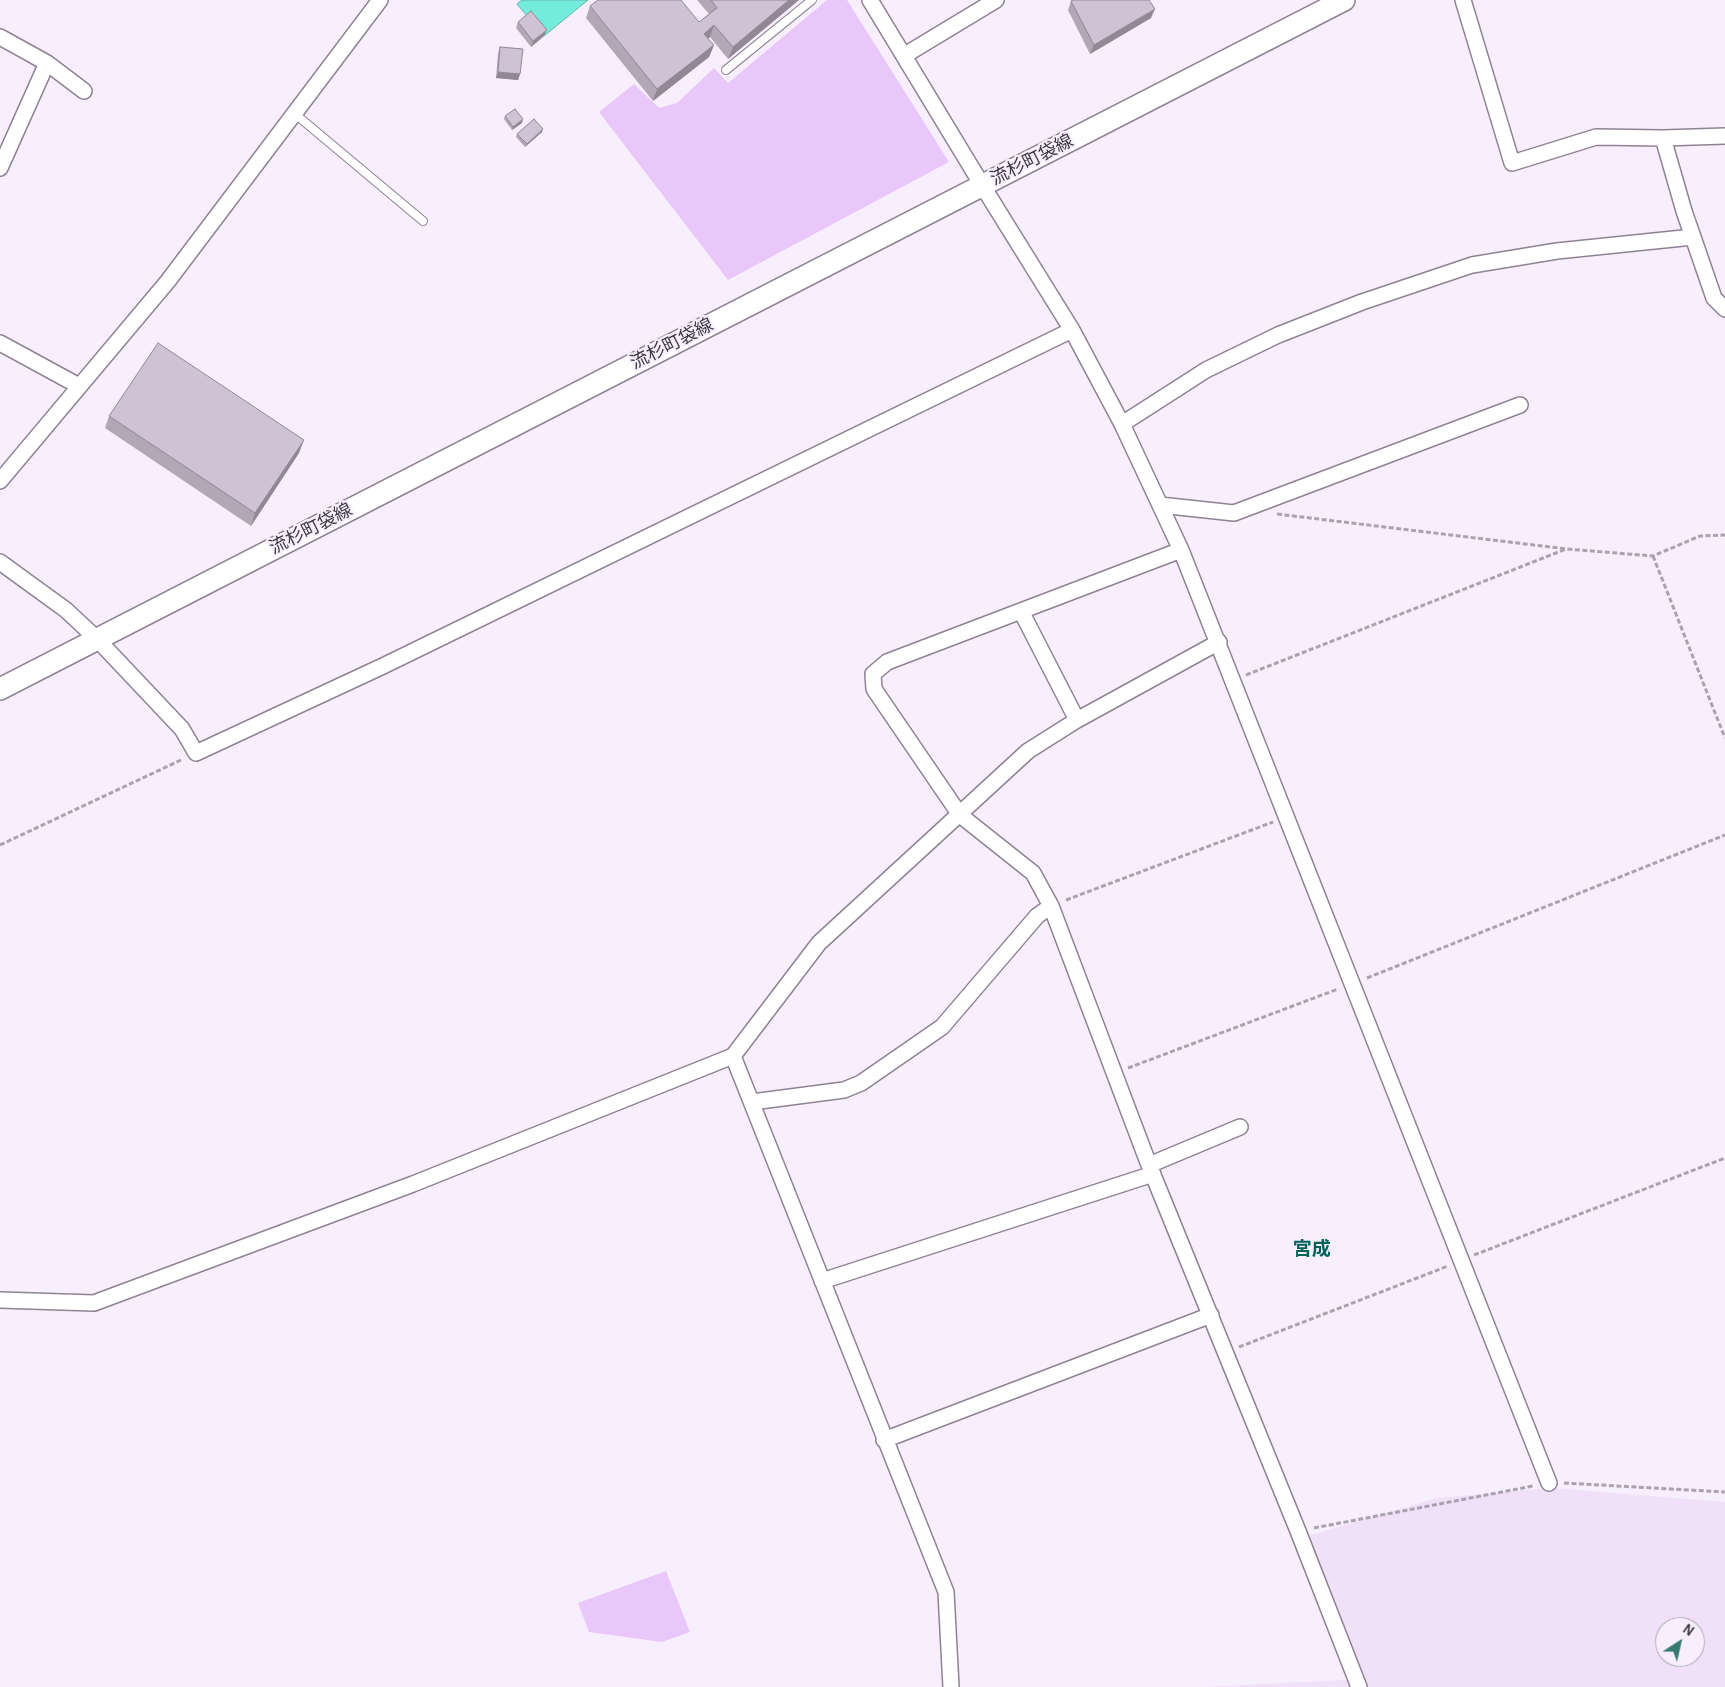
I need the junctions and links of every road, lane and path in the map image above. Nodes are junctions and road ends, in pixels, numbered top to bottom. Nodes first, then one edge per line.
1 (380, 0) edge
2 (812, 0) edge
3 (870, 0) edge
4 (996, 0) edge
5 (1344, 0) edge
6 (1463, 0) edge
7 (0, 37) edge
8 (905, 55) junction
9 (47, 64) junction
10 (726, 70) dead end
11 (84, 92) dead end
12 (294, 113) junction
13 (1725, 136) edge
14 (1664, 138) junction
15 (0, 168) edge
16 (982, 185) junction
17 (423, 221) dead end
18 (1693, 237) junction
19 (1725, 309) edge
20 (1072, 330) junction
21 (0, 343) edge
22 (79, 386) junction
23 (1520, 405) dead end
24 (1122, 424) junction
25 (0, 481) edge
26 (1160, 505) junction
27 (1274, 514) dead end
28 (1725, 535) edge
29 (1566, 549) junction
30 (1182, 550) junction
31 (1653, 556) junction
32 (0, 562) edge
33 (1021, 611) junction
34 (97, 639) junction
35 (1219, 642) junction
36 (1234, 679) junction
37 (0, 689) edge
38 (1077, 720) junction
39 (1725, 738) edge
40 (196, 754) junction
41 (960, 815) junction
42 (1288, 817) junction
43 (1725, 835) edge
44 (0, 845) edge
45 (1051, 906) junction
46 (1353, 983) junction
47 (733, 1056) junction
48 (1114, 1074) junction
49 (752, 1102) junction
50 (1240, 1127) dead end
51 (1151, 1170) junction
52 (822, 1282) junction
53 (0, 1300) edge
54 (1211, 1314) junction
55 (884, 1440) junction
56 (1549, 1483) junction
57 (1725, 1492) edge
58 (1298, 1532) junction
59 (951, 1687) edge
60 (1359, 1687) edge

1 - 12 street
2 - 10 lane
3 - 8 street
4 - 8 street
5 - 16 main road, 流杉町袋線
6 - 14 street
7 - 9 street
8 - 16 street
9 - 11 street
9 - 15 street
12 - 17 lane
12 - 22 street
13 - 14 street
14 - 18 street
16 - 20 street
16 - 34 main road, 流杉町袋線
18 - 19 street
18 - 24 street
20 - 24 street
20 - 40 street
21 - 22 street
22 - 25 street
23 - 26 street
24 - 26 street
26 - 30 street
27 - 29 path
28 - 31 path
29 - 31 path
29 - 36 path
30 - 33 street
30 - 35 street
31 - 39 path
32 - 34 street
33 - 38 street
33 - 41 street
34 - 37 main road, 流杉町袋線
34 - 40 street
35 - 36 street
35 - 38 street
36 - 42 street
38 - 41 street
40 - 44 path
41 - 45 street
41 - 47 street
42 - 45 path
42 - 46 street
43 - 46 path
45 - 48 street
45 - 49 street
46 - 48 path
46 - 56 street
47 - 49 street
47 - 53 street
48 - 51 street
49 - 52 street
50 - 51 street
51 - 52 street
51 - 54 street
52 - 55 street
54 - 55 street
54 - 58 street
55 - 59 street
56 - 57 path
56 - 58 path
58 - 60 street

